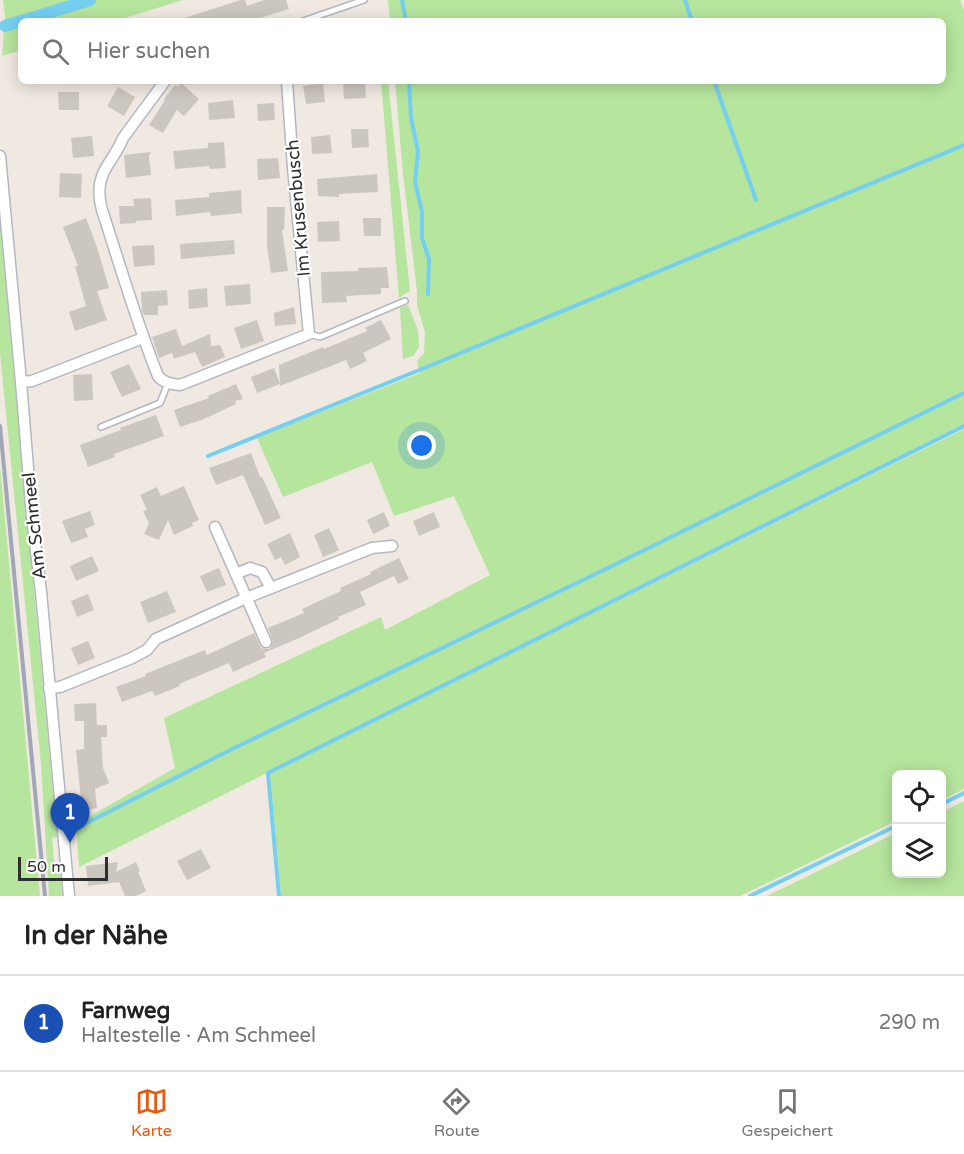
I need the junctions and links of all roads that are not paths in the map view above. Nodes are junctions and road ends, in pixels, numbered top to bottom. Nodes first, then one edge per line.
1 (364, 0) edge
2 (312, 18) edge
3 (163, 84) edge
4 (287, 84) edge
5 (0, 156) edge
6 (405, 301) dead end
7 (309, 334) junction
8 (143, 338) junction
9 (21, 382) junction
10 (168, 383) junction
11 (101, 427) dead end
12 (215, 527) dead end
13 (392, 546) dead end
14 (236, 574) junction
15 (270, 588) junction
16 (246, 598) junction
17 (266, 642) dead end
18 (49, 688) junction
19 (69, 896) edge

1 - 2 lane
3 - 8 street
4 - 7 street, Im Krusenbusch
5 - 9 street, Am Schmeel
6 - 7 lane
7 - 10 street
8 - 9 street
8 - 10 street
9 - 18 street, Am Schmeel
10 - 11 lane
12 - 14 street
13 - 15 street
14 - 15 street
14 - 16 street
15 - 16 street
16 - 17 street
16 - 18 street
18 - 19 street, Am Schmeel

